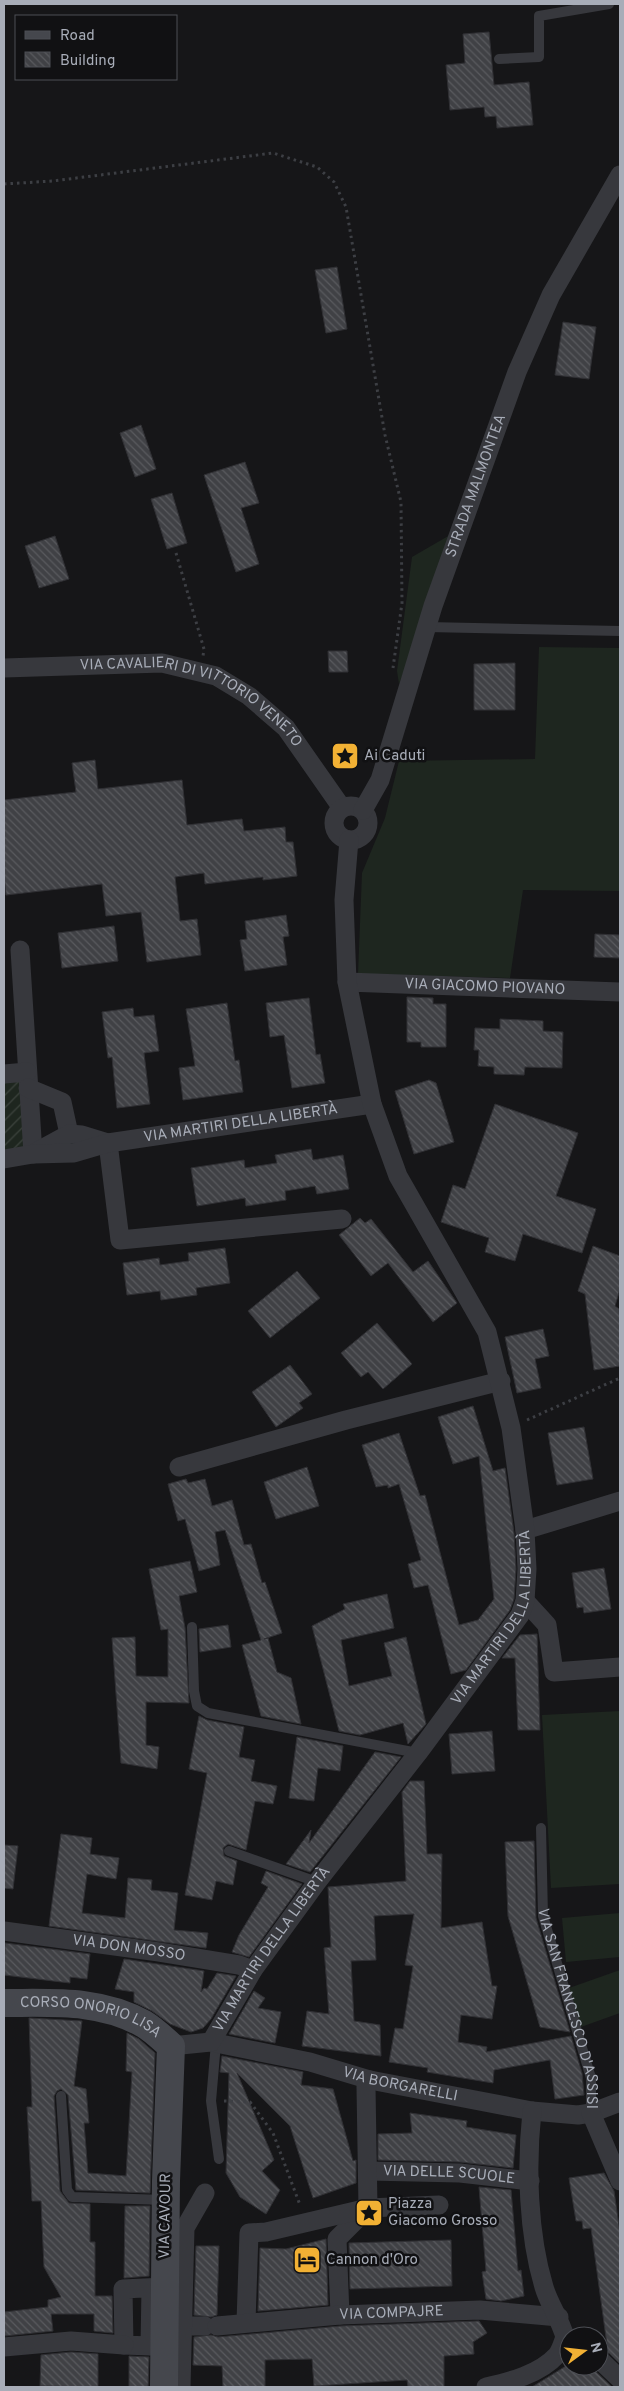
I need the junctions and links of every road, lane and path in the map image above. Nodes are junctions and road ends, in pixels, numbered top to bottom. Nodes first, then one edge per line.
1 (609, 4) edge
2 (499, 59) dead end
3 (620, 174) edge
4 (4, 184) edge
5 (176, 553) dead end
6 (427, 627) junction
7 (620, 631) edge
8 (4, 668) edge
9 (393, 669) dead end
10 (202, 673) junction
11 (342, 808) junction
12 (363, 810) junction
13 (349, 840) junction
14 (20, 950) dead end
15 (347, 982) junction
16 (620, 992) edge
17 (4, 1074) edge
18 (28, 1080) junction
19 (372, 1104) junction
20 (69, 1134) junction
21 (108, 1144) junction
22 (33, 1154) junction
23 (4, 1159) edge
24 (342, 1219) dead end
25 (620, 1378) edge
26 (501, 1381) junction
27 (511, 1428) junction
28 (179, 1467) dead end
29 (620, 1501) edge
30 (525, 1530) junction
31 (525, 1601) junction
32 (192, 1627) dead end
33 (620, 1667) edge
34 (418, 1753) junction
35 (541, 1828) dead end
36 (229, 1851) dead end
37 (317, 1882) junction
38 (4, 1931) edge
39 (252, 1970) junction
40 (4, 2003) edge
41 (213, 2043) junction
42 (172, 2046) junction
43 (370, 2080) junction
44 (61, 2096) dead end
45 (211, 2100) junction
46 (620, 2102) edge
47 (532, 2111) junction
48 (591, 2113) junction
49 (219, 2159) dead end
50 (368, 2171) junction
51 (530, 2181) junction
52 (620, 2182) edge
53 (205, 2193) dead end
54 (166, 2200) junction
55 (439, 2205) dead end
56 (368, 2208) junction
57 (306, 2223) junction
58 (158, 2288) junction
59 (340, 2315) junction
60 (559, 2317) junction
61 (246, 2322) junction
62 (182, 2326) junction
63 (563, 2326) edge
64 (124, 2345) junction
65 (4, 2347) edge
66 (157, 2347) junction
67 (559, 2351) edge
68 (609, 2369) edge
69 (620, 2379) edge
70 (511, 2385) edge
71 (164, 2387) edge
72 (180, 2387) edge
73 (486, 2387) edge

1 - 2 lane
3 - 6 street, STRADA MALMONTEA
4 - 9 path
5 - 10 path
6 - 7 lane
6 - 12 street, STRADA MALMONTEA
8 - 10 street, VIA CAVALIERI DI VITTORIO VENETO
10 - 11 street, VIA CAVALIERI DI VITTORIO VENETO
11 - 12 street
11 - 13 street
12 - 13 street
13 - 15 street, VIA MARTIRI DELLA LIBERTÀ
14 - 18 street
15 - 16 street, VIA GIACOMO PIOVANO
15 - 19 street, VIA MARTIRI DELLA LIBERTÀ
17 - 18 street
18 - 20 street
18 - 22 street
19 - 21 street, VIA MARTIRI DELLA LIBERTÀ
19 - 26 street, VIA MARTIRI DELLA LIBERTÀ
20 - 21 street
20 - 22 street
21 - 22 street, VIA MARTIRI DELLA LIBERTÀ
21 - 24 street
22 - 23 street
25 - 27 path
26 - 27 street, VIA MARTIRI DELLA LIBERTÀ
26 - 28 street
27 - 30 street, VIA MARTIRI DELLA LIBERTÀ
29 - 30 street
30 - 31 street, VIA MARTIRI DELLA LIBERTÀ
31 - 33 street
31 - 34 street, VIA MARTIRI DELLA LIBERTÀ
32 - 34 lane
34 - 37 street, VIA MARTIRI DELLA LIBERTÀ
35 - 48 lane, VIA SAN FRANCESCO D'ASSISI
36 - 37 lane
37 - 39 street, VIA MARTIRI DELLA LIBERTÀ
38 - 39 street, VIA DON MOSSO
39 - 41 street, VIA MARTIRI DELLA LIBERTÀ
40 - 42 street, CORSO ONORIO LISA
41 - 42 street, VIA MARTIRI DELLA LIBERTÀ
41 - 43 street, VIA BORGARELLI
41 - 45 lane
42 - 54 street, VIA CAVOUR
43 - 47 street, VIA BORGARELLI
43 - 50 street
44 - 54 lane
45 - 49 lane
45 - 57 path
46 - 48 street, VIA BORGARELLI
47 - 48 street, VIA BORGARELLI
47 - 51 street
48 - 52 street, VIA SAN FRANCESCO D'ASSISI
50 - 51 street, VIA DELLE SCUOLE
50 - 56 street
51 - 60 street
53 - 62 street
54 - 58 street, VIA CAVOUR
55 - 56 street
56 - 57 street
56 - 59 street
57 - 61 street
58 - 64 street
58 - 66 street, VIA CAVOUR
59 - 60 street, VIA COMPAJRE
59 - 61 street, VIA COMPAJRE
60 - 63 street
61 - 62 street, VIA COMPAJRE
62 - 72 street
64 - 65 street
64 - 66 street
66 - 71 street, VIA CAVOUR
67 - 70 street
68 - 69 street
70 - 73 street

